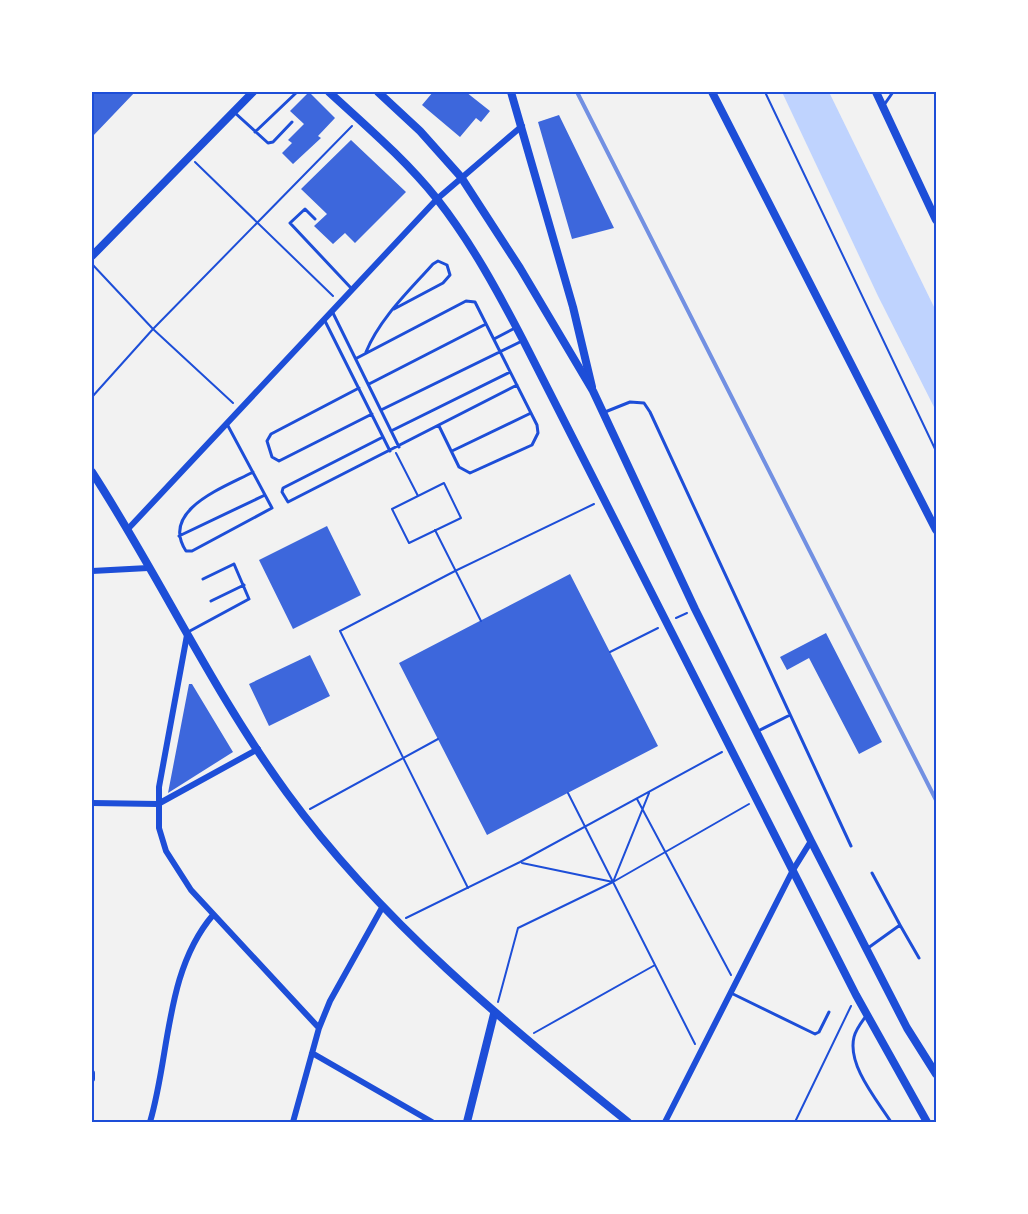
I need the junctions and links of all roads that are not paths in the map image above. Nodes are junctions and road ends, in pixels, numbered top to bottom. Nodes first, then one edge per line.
1 (253, 92) edge
2 (297, 92) edge
3 (329, 92) edge
4 (378, 92) edge
5 (511, 92) edge
6 (712, 92) edge
7 (876, 92) edge
8 (893, 92) edge
9 (883, 107) junction
10 (233, 111) junction
11 (292, 122) dead end
12 (522, 126) junction
13 (255, 132) junction
14 (461, 177) junction
15 (437, 199) junction
16 (315, 219) dead end
17 (936, 220) edge
18 (92, 256) edge
19 (351, 288) junction
20 (331, 309) junction
21 (394, 309) junction
22 (324, 317) junction
23 (486, 324) junction
24 (517, 328) junction
25 (494, 340) junction
26 (523, 340) junction
27 (500, 352) junction
28 (365, 353) junction
29 (357, 358) junction
30 (510, 372) junction
31 (369, 384) junction
32 (517, 385) junction
33 (359, 388) junction
34 (593, 392) junction
35 (381, 411) junction
36 (603, 412) junction
37 (531, 413) junction
38 (372, 414) junction
39 (227, 424) junction
40 (438, 426) junction
41 (391, 431) junction
42 (383, 437) junction
43 (399, 447) junction
44 (390, 451) junction
45 (452, 451) junction
46 (92, 472) edge
47 (252, 472) junction
48 (265, 495) junction
49 (127, 530) junction
50 (936, 530) edge
51 (179, 536) junction
52 (148, 568) junction
53 (92, 571) edge
54 (202, 579) dead end
55 (244, 585) junction
56 (212, 601) dead end
57 (187, 634) junction
58 (790, 715) junction
59 (756, 731) junction
60 (258, 749) junction
61 (92, 803) edge
62 (158, 804) junction
63 (811, 841) junction
64 (851, 846) dead end
65 (793, 870) junction
66 (872, 873) dead end
67 (383, 906) junction
68 (213, 915) junction
69 (900, 925) junction
70 (867, 949) junction
71 (919, 958) dead end
72 (730, 992) junction
73 (829, 1012) dead end
74 (494, 1014) junction
75 (867, 1015) junction
76 (319, 1028) junction
77 (312, 1053) junction
78 (936, 1074) edge
79 (150, 1122) edge
80 (293, 1122) edge
81 (432, 1122) edge
82 (467, 1122) edge
83 (628, 1122) edge
84 (665, 1122) edge
85 (891, 1122) edge
86 (927, 1122) edge

1 - 10 street
2 - 13 lane
3 - 15 main road
4 - 14 main road
5 - 12 street
6 - 50 main road
7 - 9 main road
8 - 9 lane
9 - 17 main road
10 - 13 lane
10 - 18 street
11 - 13 lane
12 - 14 street
12 - 34 street
14 - 15 street
14 - 34 main road
15 - 19 street
15 - 24 main road
16 - 19 lane
19 - 20 street
20 - 22 street
20 - 29 lane
21 - 21 lane
21 - 28 lane
22 - 33 lane
22 - 39 street
23 - 25 lane
23 - 28 lane
23 - 31 lane
24 - 25 lane
24 - 26 main road
25 - 27 lane
26 - 27 lane
26 - 65 main road
27 - 30 lane
27 - 35 lane
28 - 29 lane
29 - 31 lane
30 - 32 lane
30 - 41 lane
31 - 35 lane
32 - 37 lane
32 - 40 lane
33 - 38 lane
33 - 38 lane
34 - 36 main road
35 - 41 lane
36 - 58 lane
36 - 59 main road
37 - 45 lane
37 - 45 lane
38 - 42 lane
39 - 47 lane
39 - 49 street
40 - 43 lane
40 - 45 lane
41 - 43 lane
42 - 44 lane
42 - 44 lane
43 - 44 lane
46 - 49 main road
47 - 48 lane
47 - 51 lane
48 - 51 lane
48 - 51 lane
49 - 52 main road
52 - 53 street
52 - 57 main road
54 - 55 lane
55 - 56 lane
55 - 57 lane
57 - 60 main road
57 - 62 street
58 - 59 lane
58 - 64 lane
59 - 63 main road
60 - 62 street
60 - 67 main road
61 - 62 street
62 - 68 street
63 - 65 street
63 - 70 main road
65 - 72 street
65 - 75 main road
66 - 69 lane
67 - 74 main road
67 - 76 street
68 - 76 street
68 - 79 street
69 - 70 lane
69 - 71 lane
70 - 78 main road
72 - 73 lane
72 - 84 street
74 - 82 street
74 - 83 main road
75 - 85 lane
75 - 86 main road
76 - 77 street
77 - 80 street
77 - 81 street

